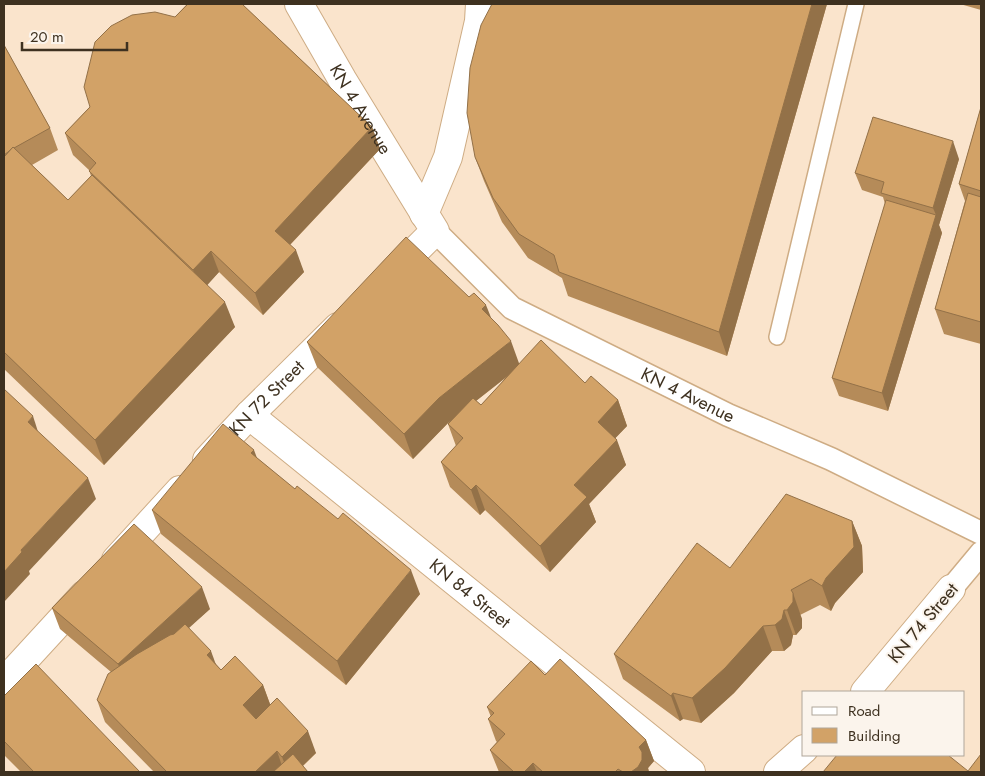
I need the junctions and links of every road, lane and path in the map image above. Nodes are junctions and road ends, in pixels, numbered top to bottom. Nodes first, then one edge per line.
1 (299, 4) edge
2 (480, 4) edge
3 (856, 4) edge
4 (430, 222) junction
5 (373, 292) edge
6 (352, 312) edge
7 (776, 337) dead end
8 (249, 414) junction
9 (981, 532) edge
10 (981, 553) edge
11 (951, 589) joint
12 (4, 682) edge
13 (866, 691) edge
14 (802, 751) edge
15 (691, 772) edge
16 (778, 772) edge

1 - 4 street, KN 4 Avenue
2 - 4 street
3 - 7 lane
4 - 5 street
4 - 9 street, KN 4 Avenue
6 - 8 street, KN 72 Street
8 - 12 street, KN 72 Street
8 - 15 street, KN 84 Street
10 - 11 street, KN 74 Street
11 - 13 street, KN 74 Street
14 - 16 street

